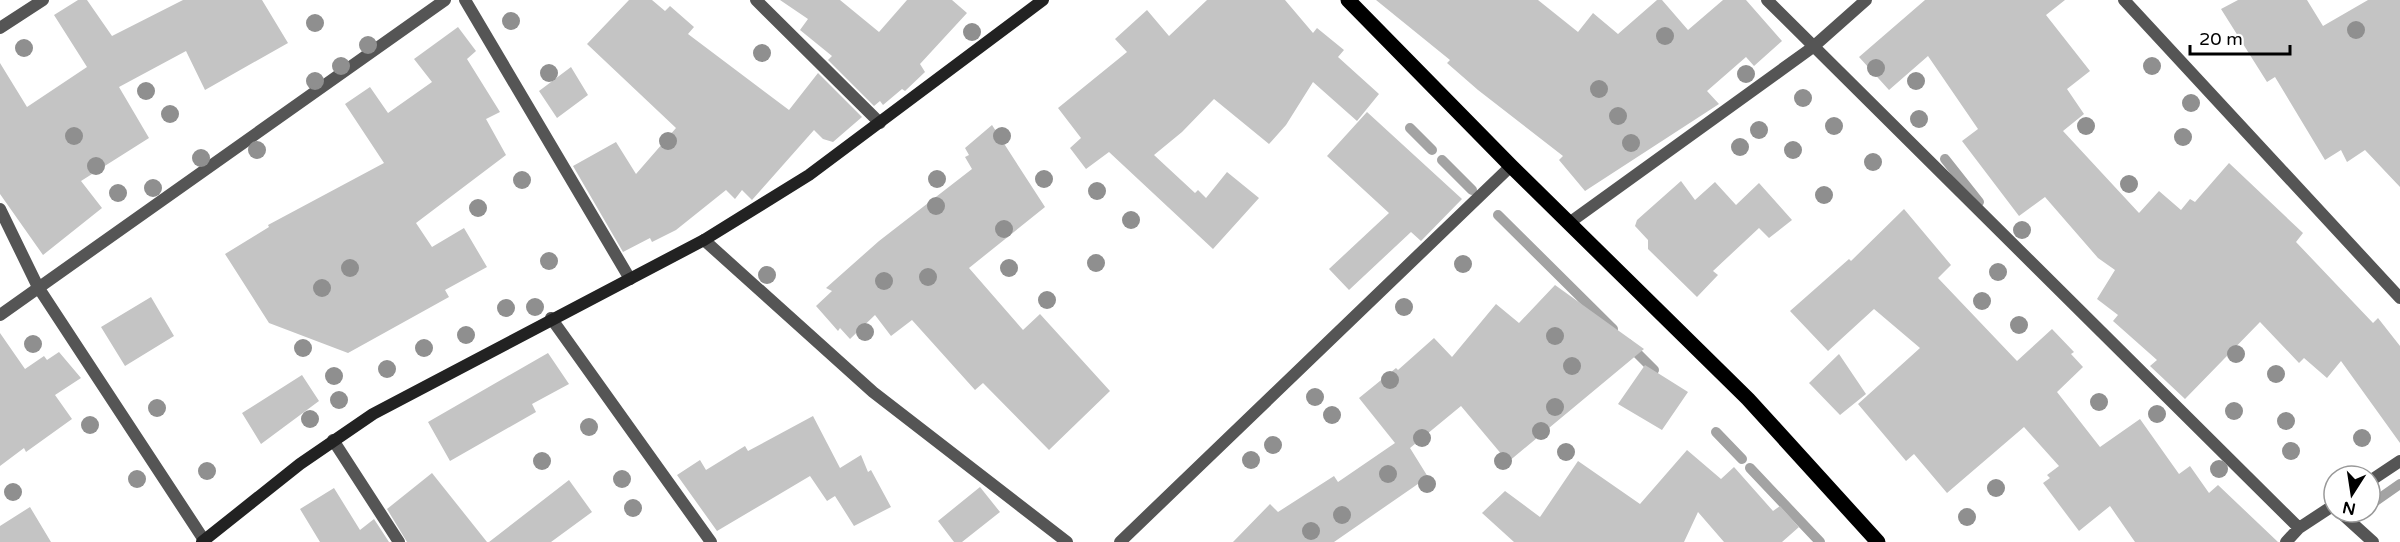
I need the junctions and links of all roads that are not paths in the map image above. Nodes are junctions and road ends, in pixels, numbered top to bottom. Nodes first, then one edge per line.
1 (43, 0) edge
2 (445, 0) edge
3 (465, 0) edge
4 (756, 0) edge
5 (1043, 0) edge
6 (1348, 0) edge
7 (1767, 0) edge
8 (1866, 0) edge
9 (2124, 0) edge
10 (0, 28) edge
11 (1813, 47) junction
12 (880, 123) junction
13 (1510, 166) junction
14 (0, 209) edge
15 (1569, 223) junction
16 (704, 240) junction
17 (630, 279) junction
18 (38, 287) junction
19 (2400, 298) edge
20 (0, 315) edge
21 (551, 318) junction
22 (333, 440) junction
23 (2400, 461) edge
24 (2382, 473) edge
25 (2322, 514) edge
26 (2353, 524) edge
27 (2299, 528) junction
28 (203, 541) edge
29 (399, 542) edge
30 (711, 542) edge
31 (1067, 542) edge
32 (1120, 542) edge
33 (1878, 542) edge
34 (2286, 542) edge
35 (2373, 542) edge

1 - 10 street
2 - 18 street
3 - 17 street
4 - 12 street
5 - 12 street
6 - 13 main road
7 - 11 street
8 - 11 street
9 - 19 street
11 - 15 street
11 - 27 street
12 - 16 street
13 - 15 main road
13 - 32 street
14 - 18 street
15 - 33 main road
16 - 17 street
16 - 31 street
17 - 21 street
18 - 20 street
18 - 28 street
21 - 22 street
21 - 30 street
22 - 28 street
22 - 29 street
23 - 24 street
25 - 27 street
26 - 35 street
27 - 34 street

